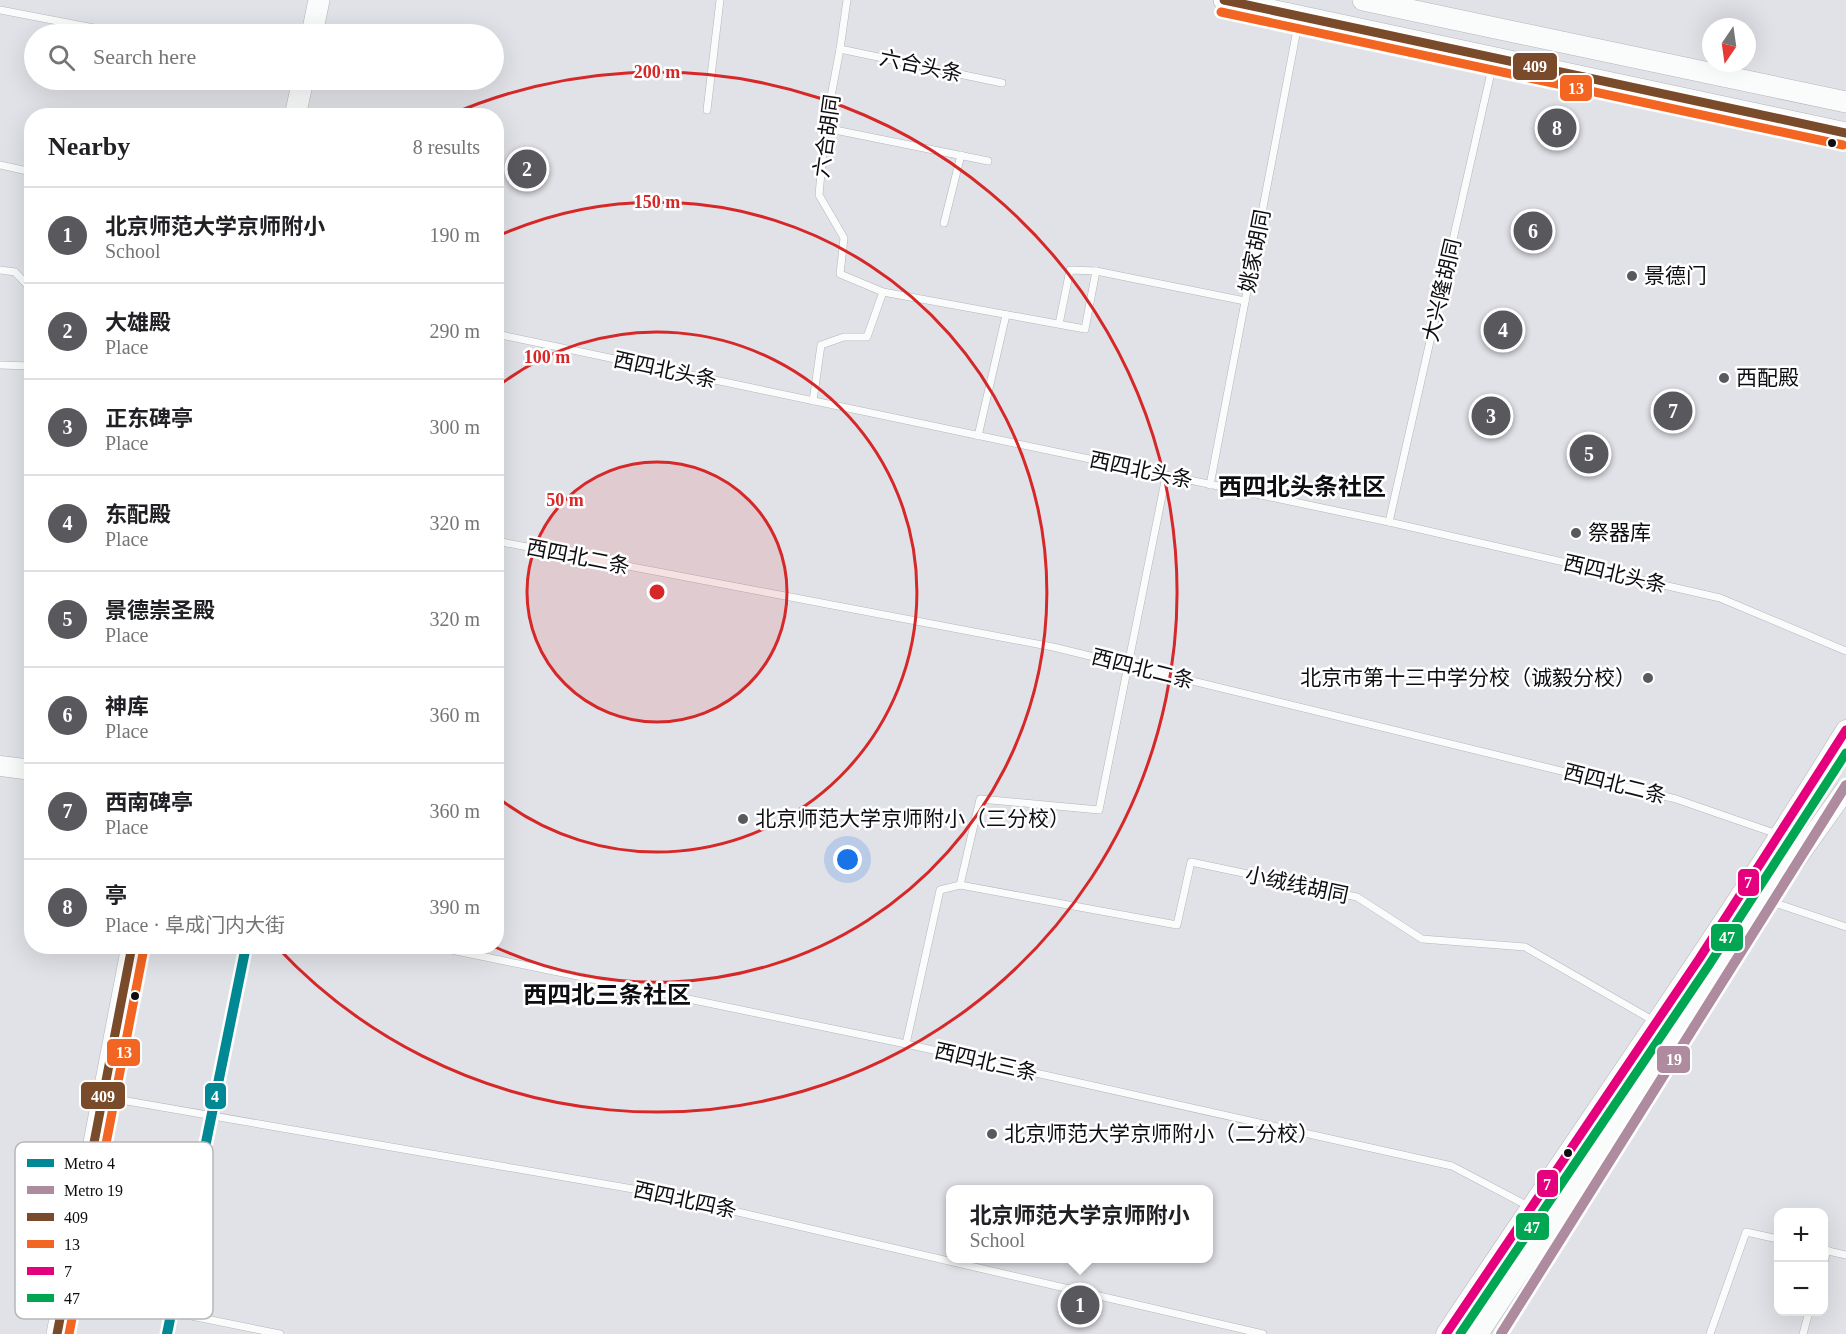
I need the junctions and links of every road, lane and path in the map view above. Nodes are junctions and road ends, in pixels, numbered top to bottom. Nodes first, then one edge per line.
1 (319, 0) edge
2 (720, 0) edge
3 (847, 0) edge
4 (1224, 0) edge
5 (1363, 0) edge
6 (0, 10) edge
7 (1300, 16) junction
8 (73, 24) edge
9 (314, 24) edge
10 (840, 49) junction
11 (1494, 58) junction
12 (1002, 83) dead end
13 (301, 90) edge
14 (1846, 102) edge
15 (297, 108) edge
16 (707, 110) dead end
17 (825, 128) junction
18 (1846, 133) edge
19 (961, 155) junction
20 (988, 161) dead end
21 (0, 165) edge
22 (24, 170) edge
23 (944, 223) dead end
24 (0, 270) edge
25 (1096, 271) junction
26 (24, 282) edge
27 (883, 292) junction
28 (1245, 301) junction
29 (1006, 315) junction
30 (1059, 324) junction
31 (504, 336) edge
32 (0, 365) edge
33 (24, 366) edge
34 (813, 401) junction
35 (978, 436) junction
36 (1166, 476) junction
37 (1209, 485) junction
38 (1389, 522) junction
39 (504, 543) edge
40 (1846, 651) edge
41 (1129, 666) junction
42 (1846, 730) edge
43 (0, 766) edge
44 (24, 769) edge
45 (1845, 794) edge
46 (1781, 835) junction
47 (960, 885) junction
48 (1767, 900) junction
49 (1846, 927) edge
50 (130, 954) edge
51 (471, 954) edge
52 (1657, 1023) junction
53 (906, 1044) junction
54 (102, 1097) junction
55 (93, 1142) edge
56 (1531, 1207) junction
57 (1774, 1238) edge
58 (1828, 1251) edge
59 (1846, 1255) edge
60 (946, 1260) edge
61 (957, 1263) edge
62 (1808, 1316) edge
63 (60, 1319) edge
64 (207, 1319) edge
65 (57, 1334) edge
66 (280, 1334) edge
67 (1263, 1334) edge
68 (1446, 1334) edge
69 (1478, 1334) edge
70 (1710, 1334) edge
71 (1803, 1334) edge

1 - 9 main road
2 - 16 lane
3 - 10 lane, 六合胡同
4 - 7 main road
5 - 14 main road
6 - 8 lane
7 - 11 main road
7 - 28 lane, 姚家胡同
10 - 12 lane, 六合头条
10 - 17 lane, 六合胡同
11 - 18 main road
11 - 38 lane, 大兴隆胡同
13 - 15 main road
17 - 19 lane
17 - 27 lane, 六合胡同
19 - 20 lane
19 - 23 lane
21 - 22 lane
24 - 26 lane
25 - 28 lane
25 - 30 lane
25 - 30 lane, 六合胡同
27 - 29 lane, 六合胡同
27 - 34 lane
28 - 37 lane, 姚家胡同
29 - 30 lane, 六合胡同
29 - 35 lane
31 - 34 lane, 西四北头条
32 - 33 lane
34 - 35 lane, 西四北头条
35 - 36 lane, 西四北头条
36 - 37 lane, 西四北头条
36 - 41 lane
37 - 38 lane, 西四北头条
38 - 40 lane, 西四北头条
39 - 41 lane, 西四北二条
41 - 46 lane, 西四北二条
41 - 47 lane
42 - 46 main road
43 - 44 main road
45 - 48 main road
46 - 52 main road
47 - 52 lane, 小绒线胡同
47 - 53 lane
48 - 49 lane
48 - 69 main road
50 - 54 main road
51 - 53 lane, 西四北三条
52 - 56 main road
53 - 56 lane, 西四北三条
54 - 55 main road
54 - 60 lane, 西四北四条
56 - 68 main road
57 - 70 lane
58 - 59 lane
61 - 67 lane, 西四北四条
62 - 71 lane
63 - 65 main road
64 - 66 lane

